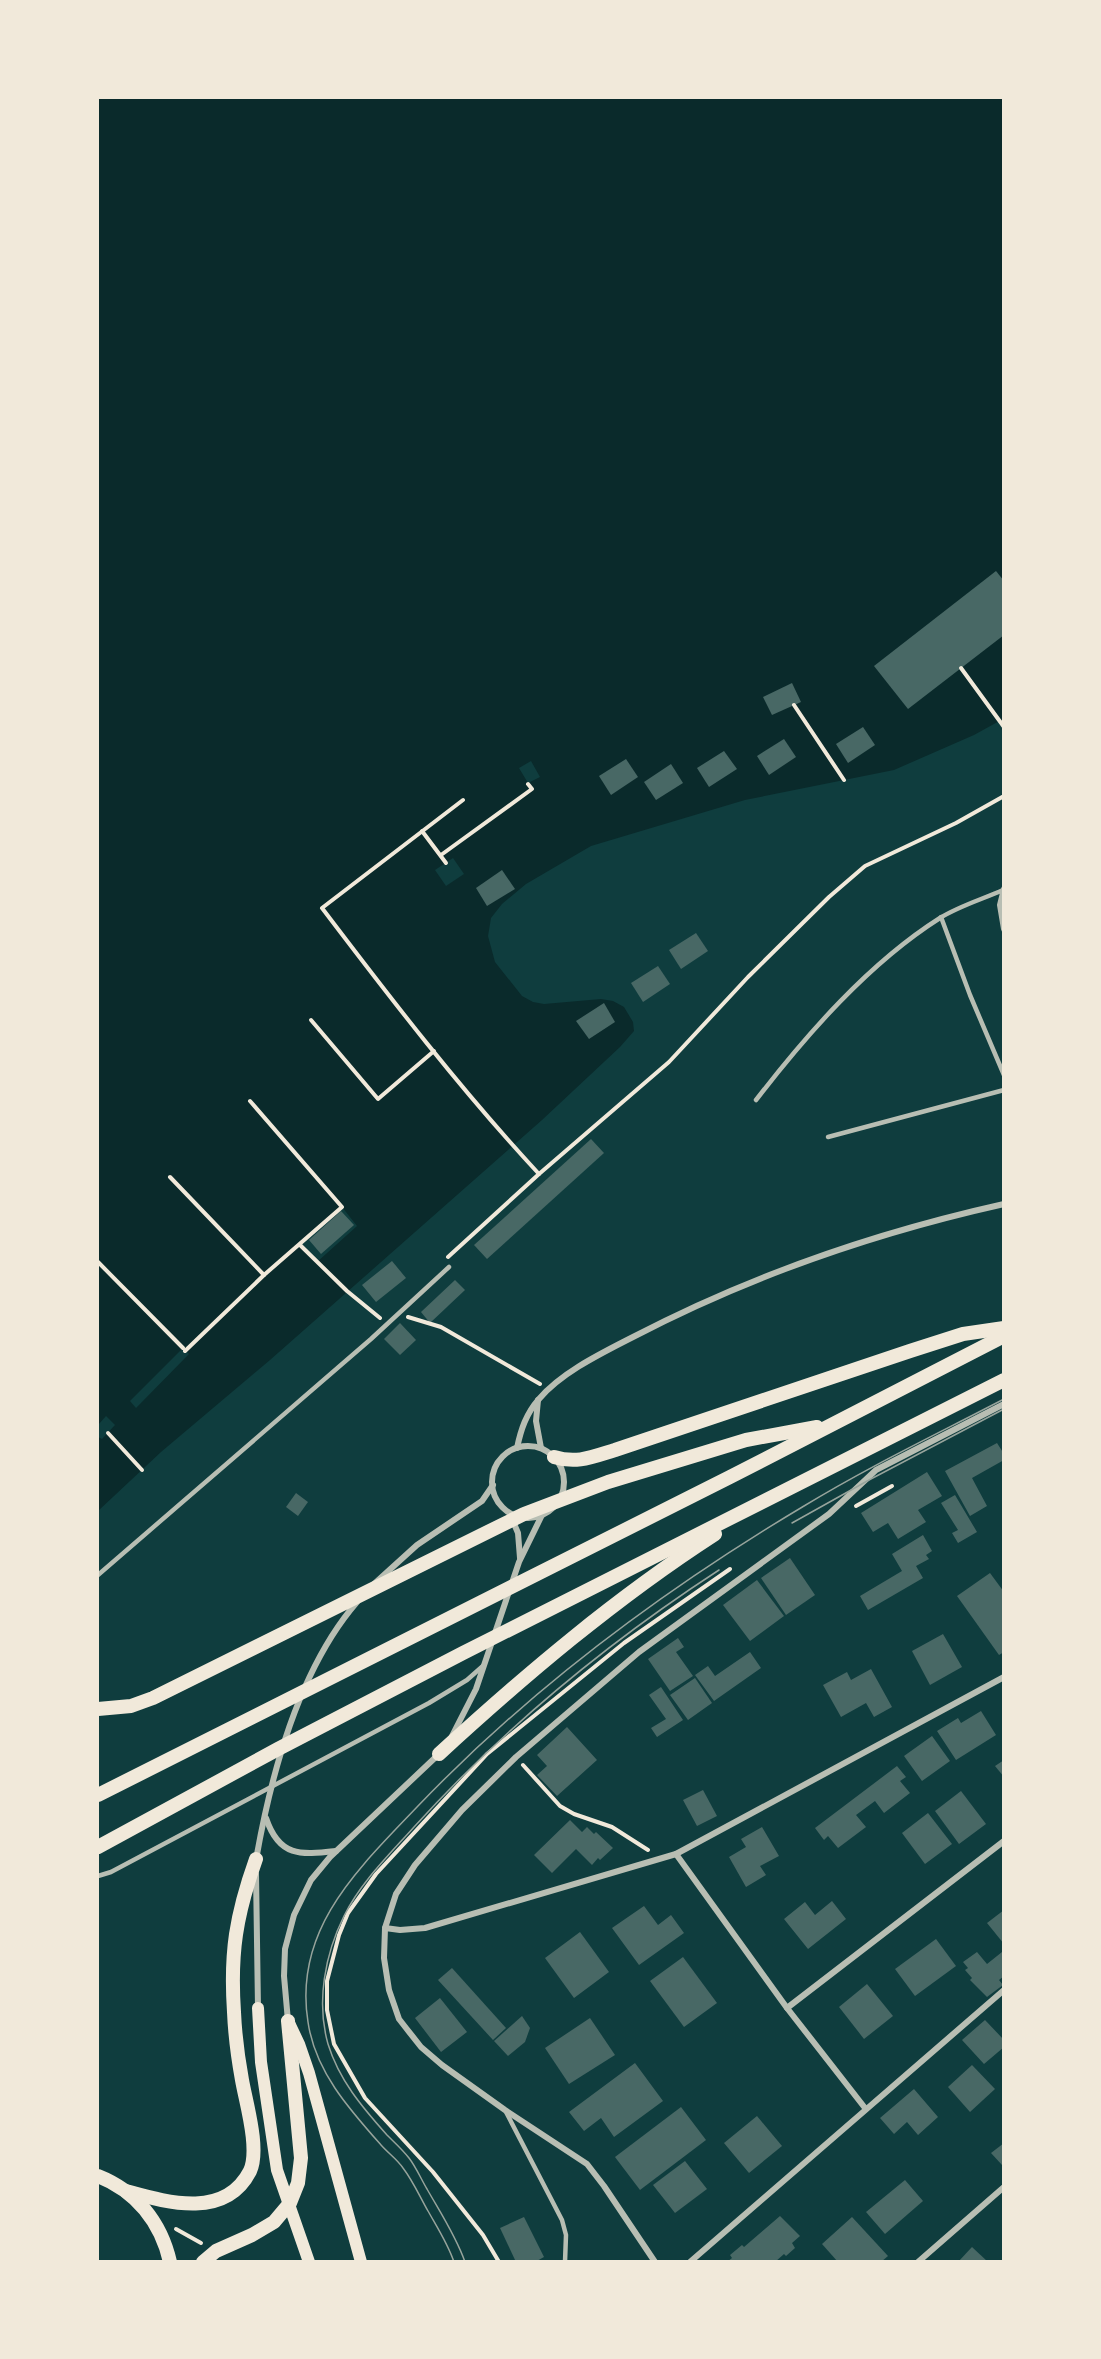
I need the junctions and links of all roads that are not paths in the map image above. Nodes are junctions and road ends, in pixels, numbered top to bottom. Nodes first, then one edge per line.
1 (1003, 889) edge
2 (941, 917) junction
3 (1004, 929) edge
4 (1004, 1075) edge
5 (1004, 1090) edge
6 (756, 1100) dead end
7 (828, 1137) dead end
8 (1004, 1204) edge
9 (449, 1267) dead end
10 (1004, 1328) edge
11 (1004, 1336) edge
12 (1004, 1380) edge
13 (538, 1399) junction
14 (1004, 1404) edge
15 (831, 1425) junction
16 (517, 1448) junction
17 (541, 1448) junction
18 (554, 1457) junction
19 (493, 1485) junction
20 (772, 1496) junction
21 (508, 1511) junction
22 (542, 1515) junction
23 (519, 1562) junction
24 (98, 1575) edge
25 (486, 1663) junction
26 (1004, 1677) edge
27 (98, 1710) edge
28 (280, 1753) junction
29 (439, 1754) junction
30 (98, 1795) edge
31 (266, 1818) junction
32 (1004, 1842) edge
33 (98, 1847) edge
34 (336, 1851) junction
35 (676, 1854) junction
36 (256, 1859) junction
37 (98, 1876) edge
38 (385, 1928) junction
39 (1004, 1990) edge
40 (258, 2008) joint
41 (787, 2008) junction
42 (288, 2021) junction
43 (865, 2108) junction
44 (505, 2110) junction
45 (98, 2166) edge
46 (103, 2178) edge
47 (1004, 2187) edge
48 (126, 2191) junction
49 (170, 2262) edge
50 (203, 2262) edge
51 (309, 2262) edge
52 (361, 2262) edge
53 (565, 2262) edge
54 (655, 2262) edge
55 (690, 2262) edge
56 (918, 2262) edge

1 - 2 lane
1 - 3 street
2 - 4 lane
2 - 6 lane
5 - 7 lane
8 - 13 street
9 - 24 lane
10 - 18 main road
11 - 15 main road
12 - 20 main road
13 - 16 street
13 - 17 street
14 - 38 street
15 - 27 main road
15 - 30 main road
16 - 17 street
16 - 19 street
17 - 18 street
18 - 22 street
19 - 21 street
19 - 28 street
20 - 28 main road
20 - 29 main road
21 - 22 street
21 - 23 street
22 - 23 street
23 - 25 street
25 - 29 street
25 - 37 lane
26 - 35 street
28 - 31 street
28 - 33 main road
29 - 34 street
31 - 34 street
31 - 36 street
32 - 41 street
34 - 42 street
35 - 38 street
35 - 41 street
36 - 40 street
36 - 48 main road
38 - 44 street
39 - 43 street
40 - 51 main road
41 - 43 street
42 - 50 main road
42 - 52 main road
43 - 55 street
44 - 53 lane
44 - 54 street
45 - 46 main road
46 - 48 main road
47 - 56 street
48 - 49 main road

